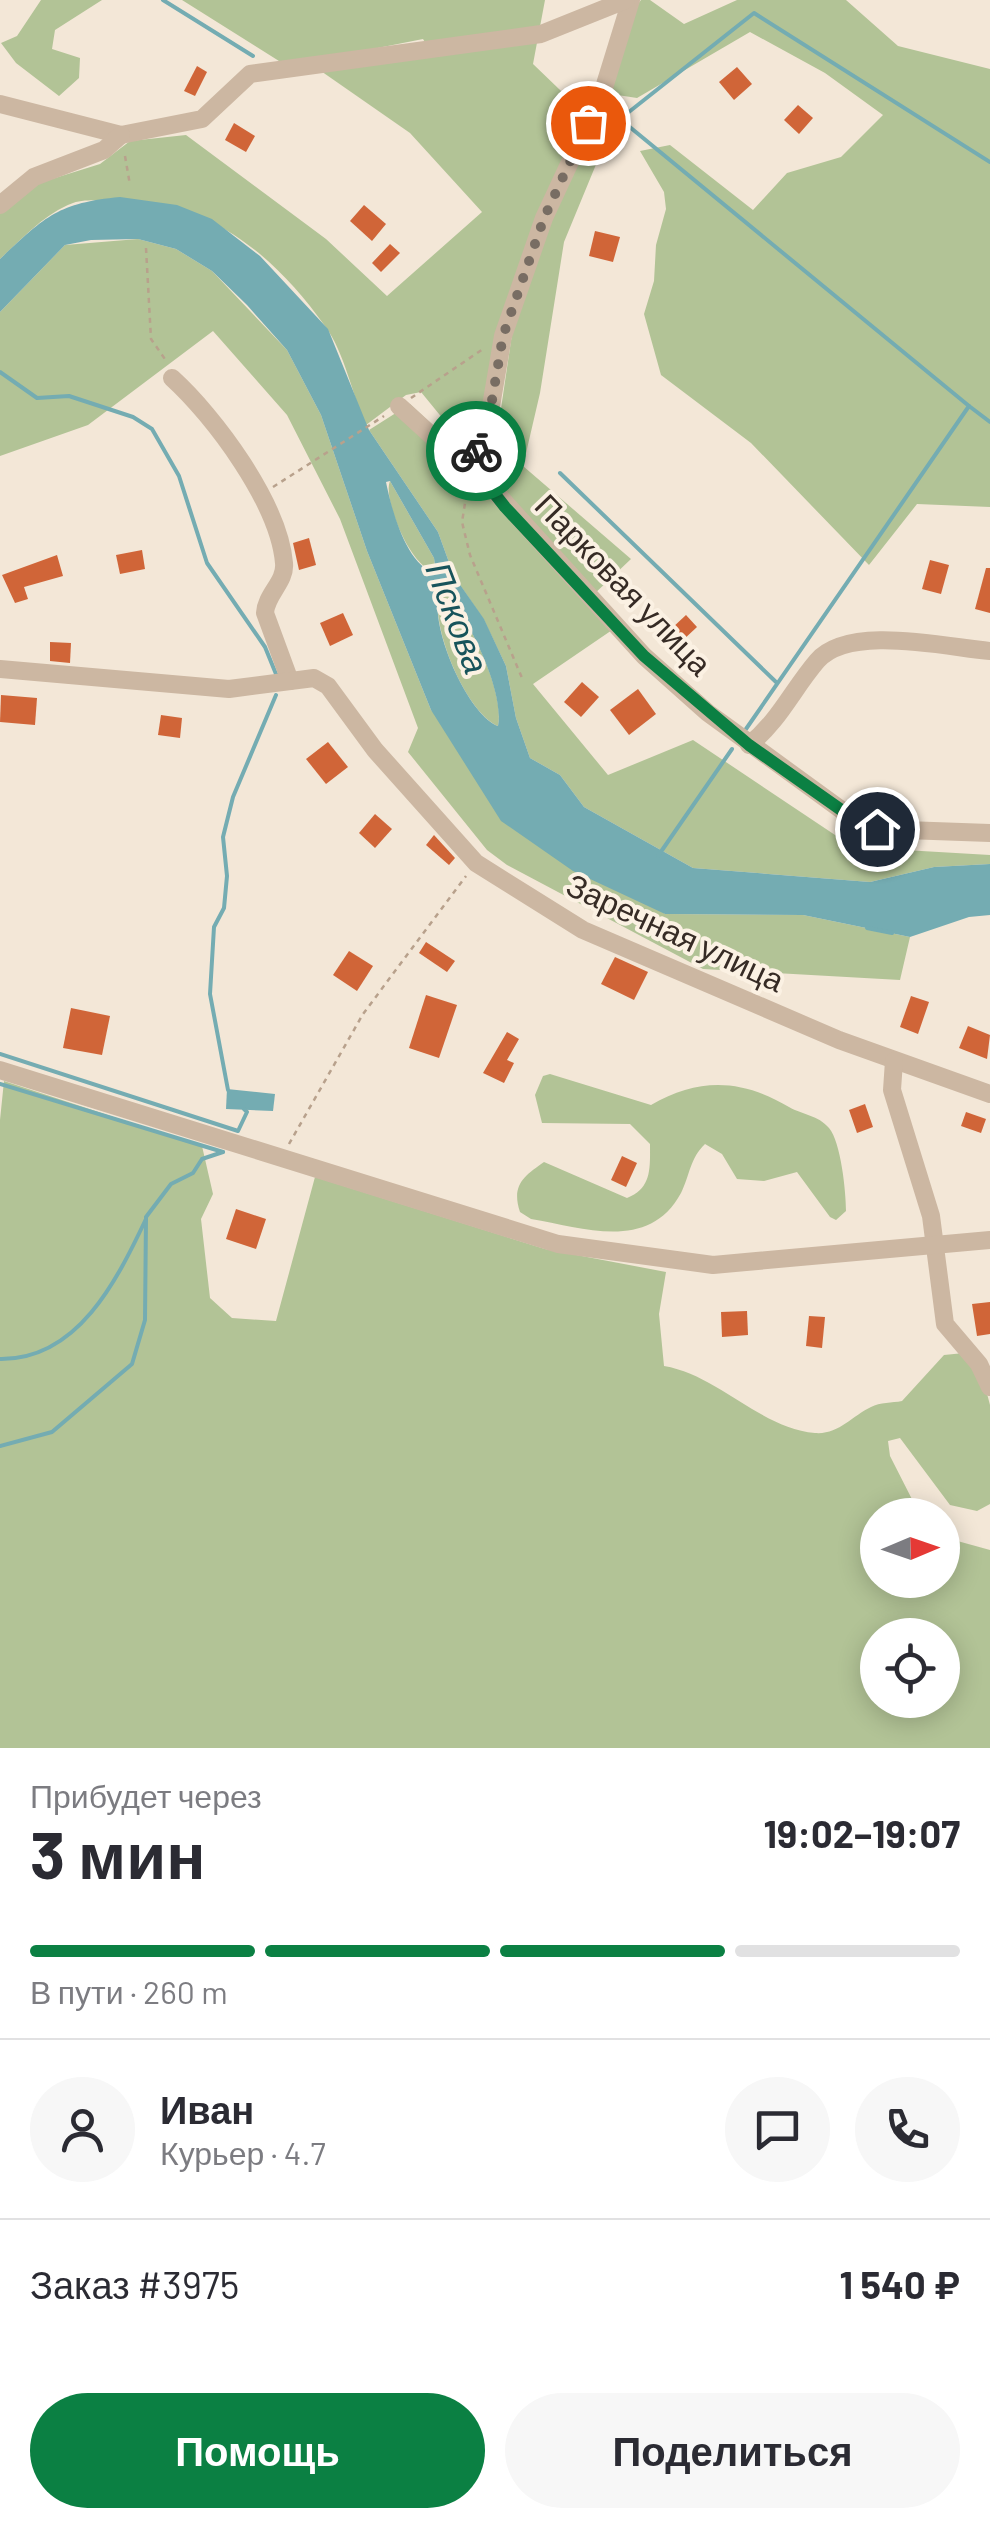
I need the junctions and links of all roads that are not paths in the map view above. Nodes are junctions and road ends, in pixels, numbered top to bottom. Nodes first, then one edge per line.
1 (628, 0) edge
2 (0, 104) edge
3 (120, 135) junction
4 (0, 206) edge
5 (172, 378) road end
6 (399, 406) road end
7 (475, 458) junction
8 (990, 652) edge
9 (0, 669) edge
10 (290, 680) junction
11 (749, 745) junction
12 (990, 833) edge
13 (894, 1061) junction
14 (0, 1070) edge
15 (990, 1094) edge
16 (990, 1240) edge
17 (935, 1244) junction
18 (990, 1387) edge

1 - 3 street
1 - 7 street
2 - 3 street
3 - 4 street
5 - 10 street
6 - 7 street
7 - 11 street, Парковая улица
8 - 11 street
9 - 10 street, Заречная улица
10 - 13 street, Заречная улица
11 - 12 street, Парковая улица
13 - 15 street, Заречная улица
13 - 17 street
14 - 17 street
16 - 17 street
17 - 18 street

